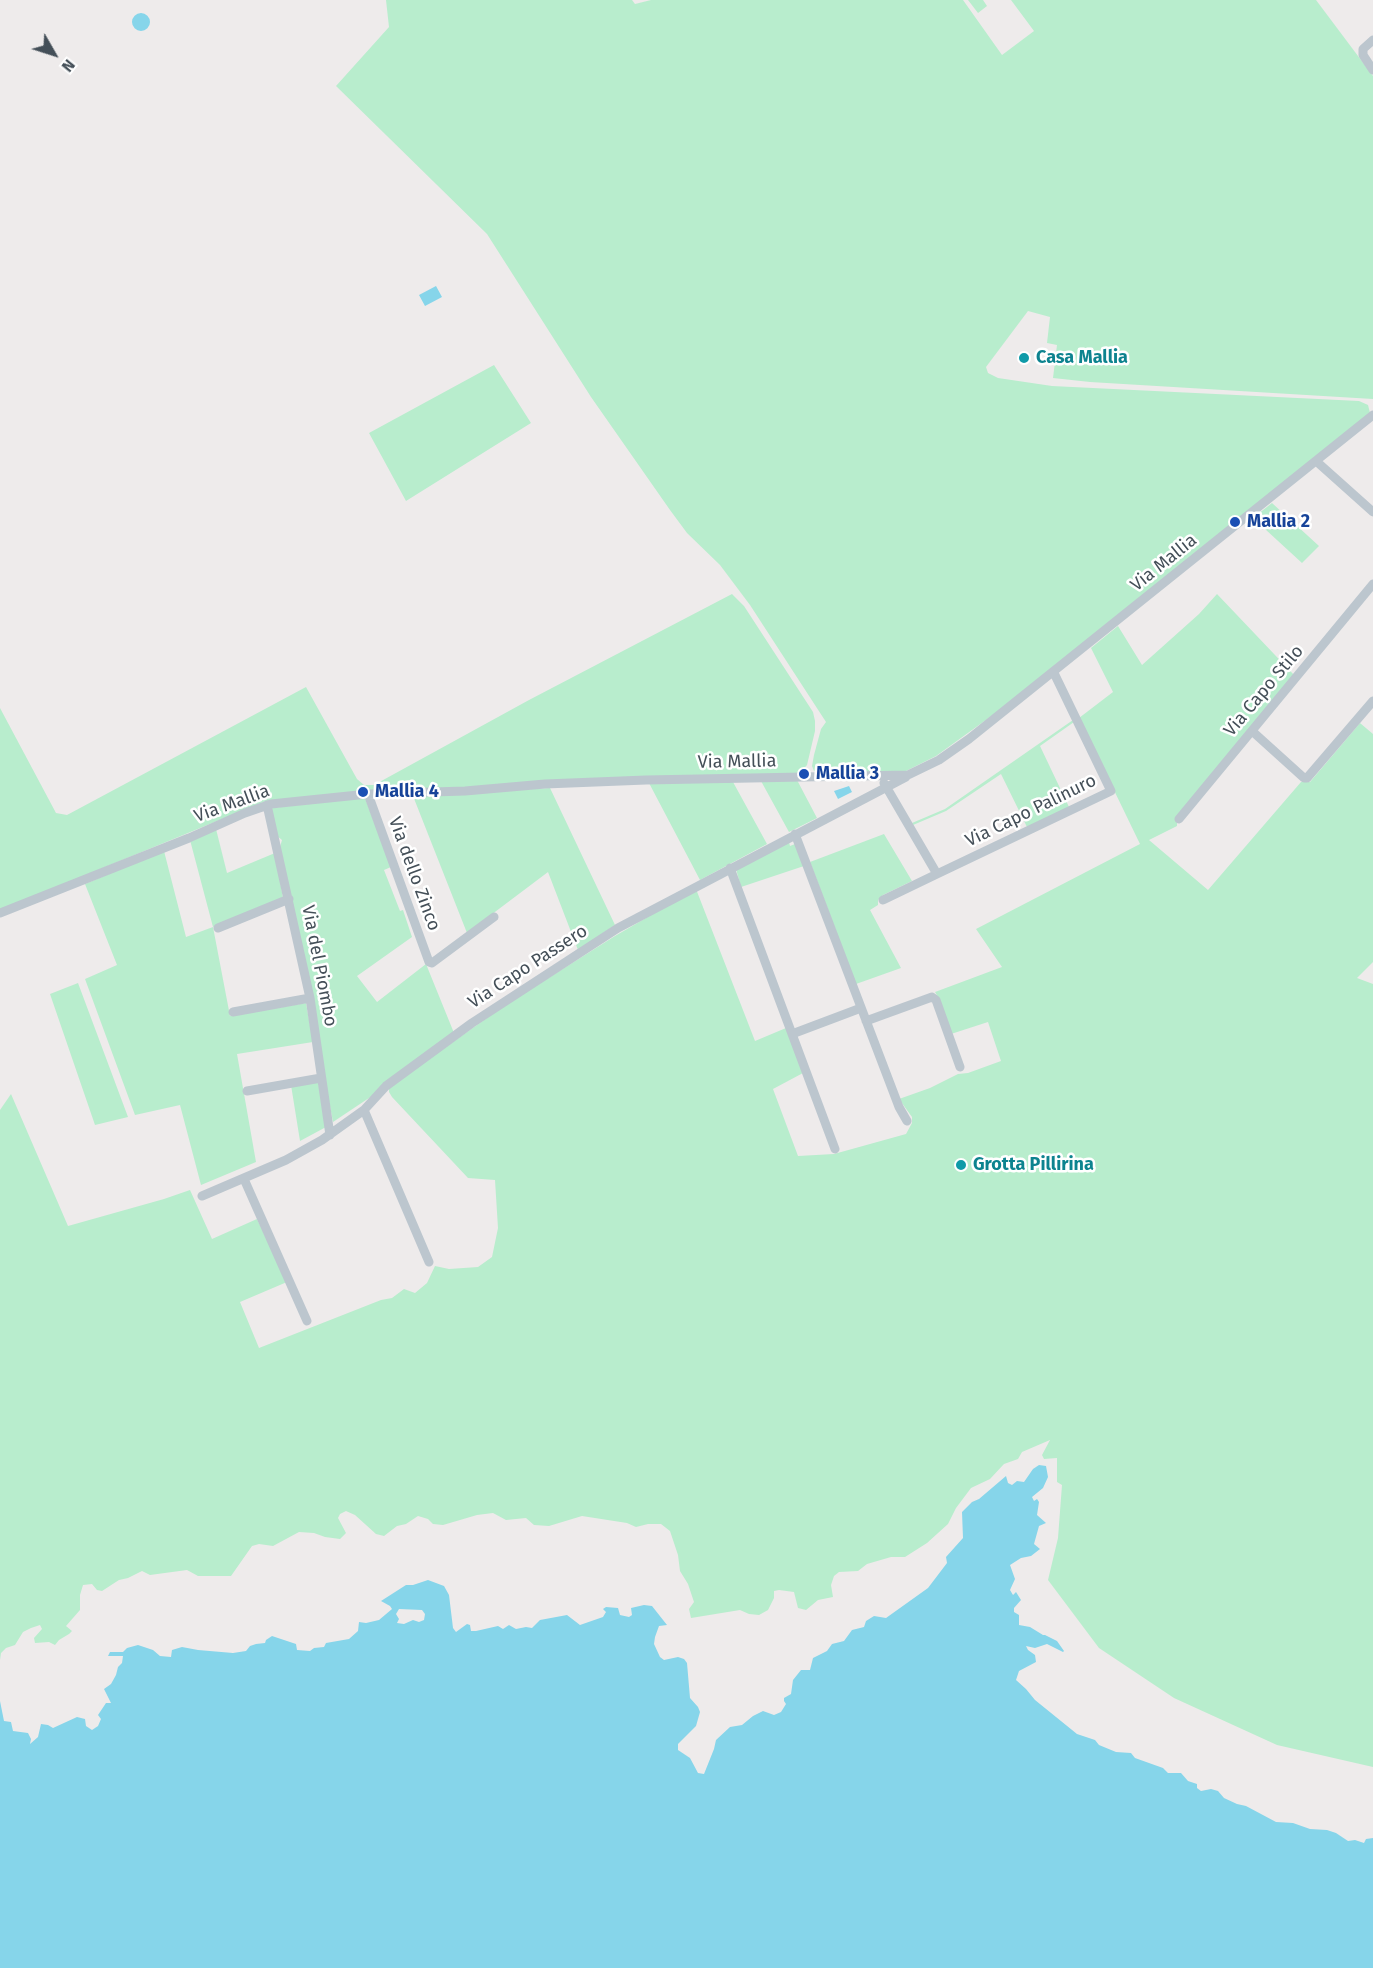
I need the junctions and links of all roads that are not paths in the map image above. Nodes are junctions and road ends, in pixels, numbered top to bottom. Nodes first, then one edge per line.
1 (1373, 40) edge
2 (1373, 70) edge
3 (1373, 415) edge
4 (1316, 461) junction
5 (1373, 512) edge
6 (1373, 584) edge
7 (1054, 673) junction
8 (1373, 701) edge
9 (1252, 731) junction
10 (908, 775) junction
11 (879, 776) junction
12 (887, 788) junction
13 (368, 794) junction
14 (267, 805) junction
15 (1179, 819) dead end
16 (795, 834) junction
17 (730, 868) junction
18 (937, 874) junction
19 (289, 899) junction
20 (883, 900) dead end
21 (0, 913) edge
22 (494, 917) dead end
23 (218, 928) dead end
24 (310, 998) junction
25 (861, 1008) junction
26 (232, 1012) dead end
27 (866, 1021) junction
28 (792, 1034) junction
29 (960, 1067) dead end
30 (321, 1078) junction
31 (247, 1091) dead end
32 (364, 1110) junction
33 (907, 1121) dead end
34 (330, 1135) junction
35 (835, 1149) dead end
36 (244, 1179) junction
37 (202, 1196) dead end
38 (429, 1262) dead end
39 (307, 1321) dead end

1 - 2 street
3 - 4 street, Via Mallia
4 - 5 street
4 - 7 street, Via Mallia
6 - 9 street, Via Capo Stilo
7 - 10 street, Via Mallia
7 - 18 street, Via Capo Palinuro
8 - 9 street
9 - 15 street, Via Capo Stilo
10 - 11 street, Via Mallia
10 - 12 street, Via Capo Passero
11 - 12 street
11 - 13 street, Via Mallia
12 - 16 street, Via Capo Passero
12 - 18 street
13 - 14 street, Via Mallia
13 - 22 street, Via dello Zinco
14 - 19 street, Via del Piombo
14 - 21 street, Via Mallia
16 - 17 street, Via Capo Passero
16 - 25 street
17 - 28 street
17 - 32 street, Via Capo Passero
18 - 20 street
19 - 23 street
19 - 24 street, Via del Piombo
24 - 26 street
24 - 30 street, Via del Piombo
25 - 27 street
25 - 28 street
27 - 29 street
27 - 33 street
28 - 35 street
30 - 31 street
30 - 34 street, Via del Piombo
32 - 34 street, Via Capo Passero
32 - 38 street
34 - 36 street, Via Capo Passero
36 - 37 street, Via Capo Passero
36 - 39 street

